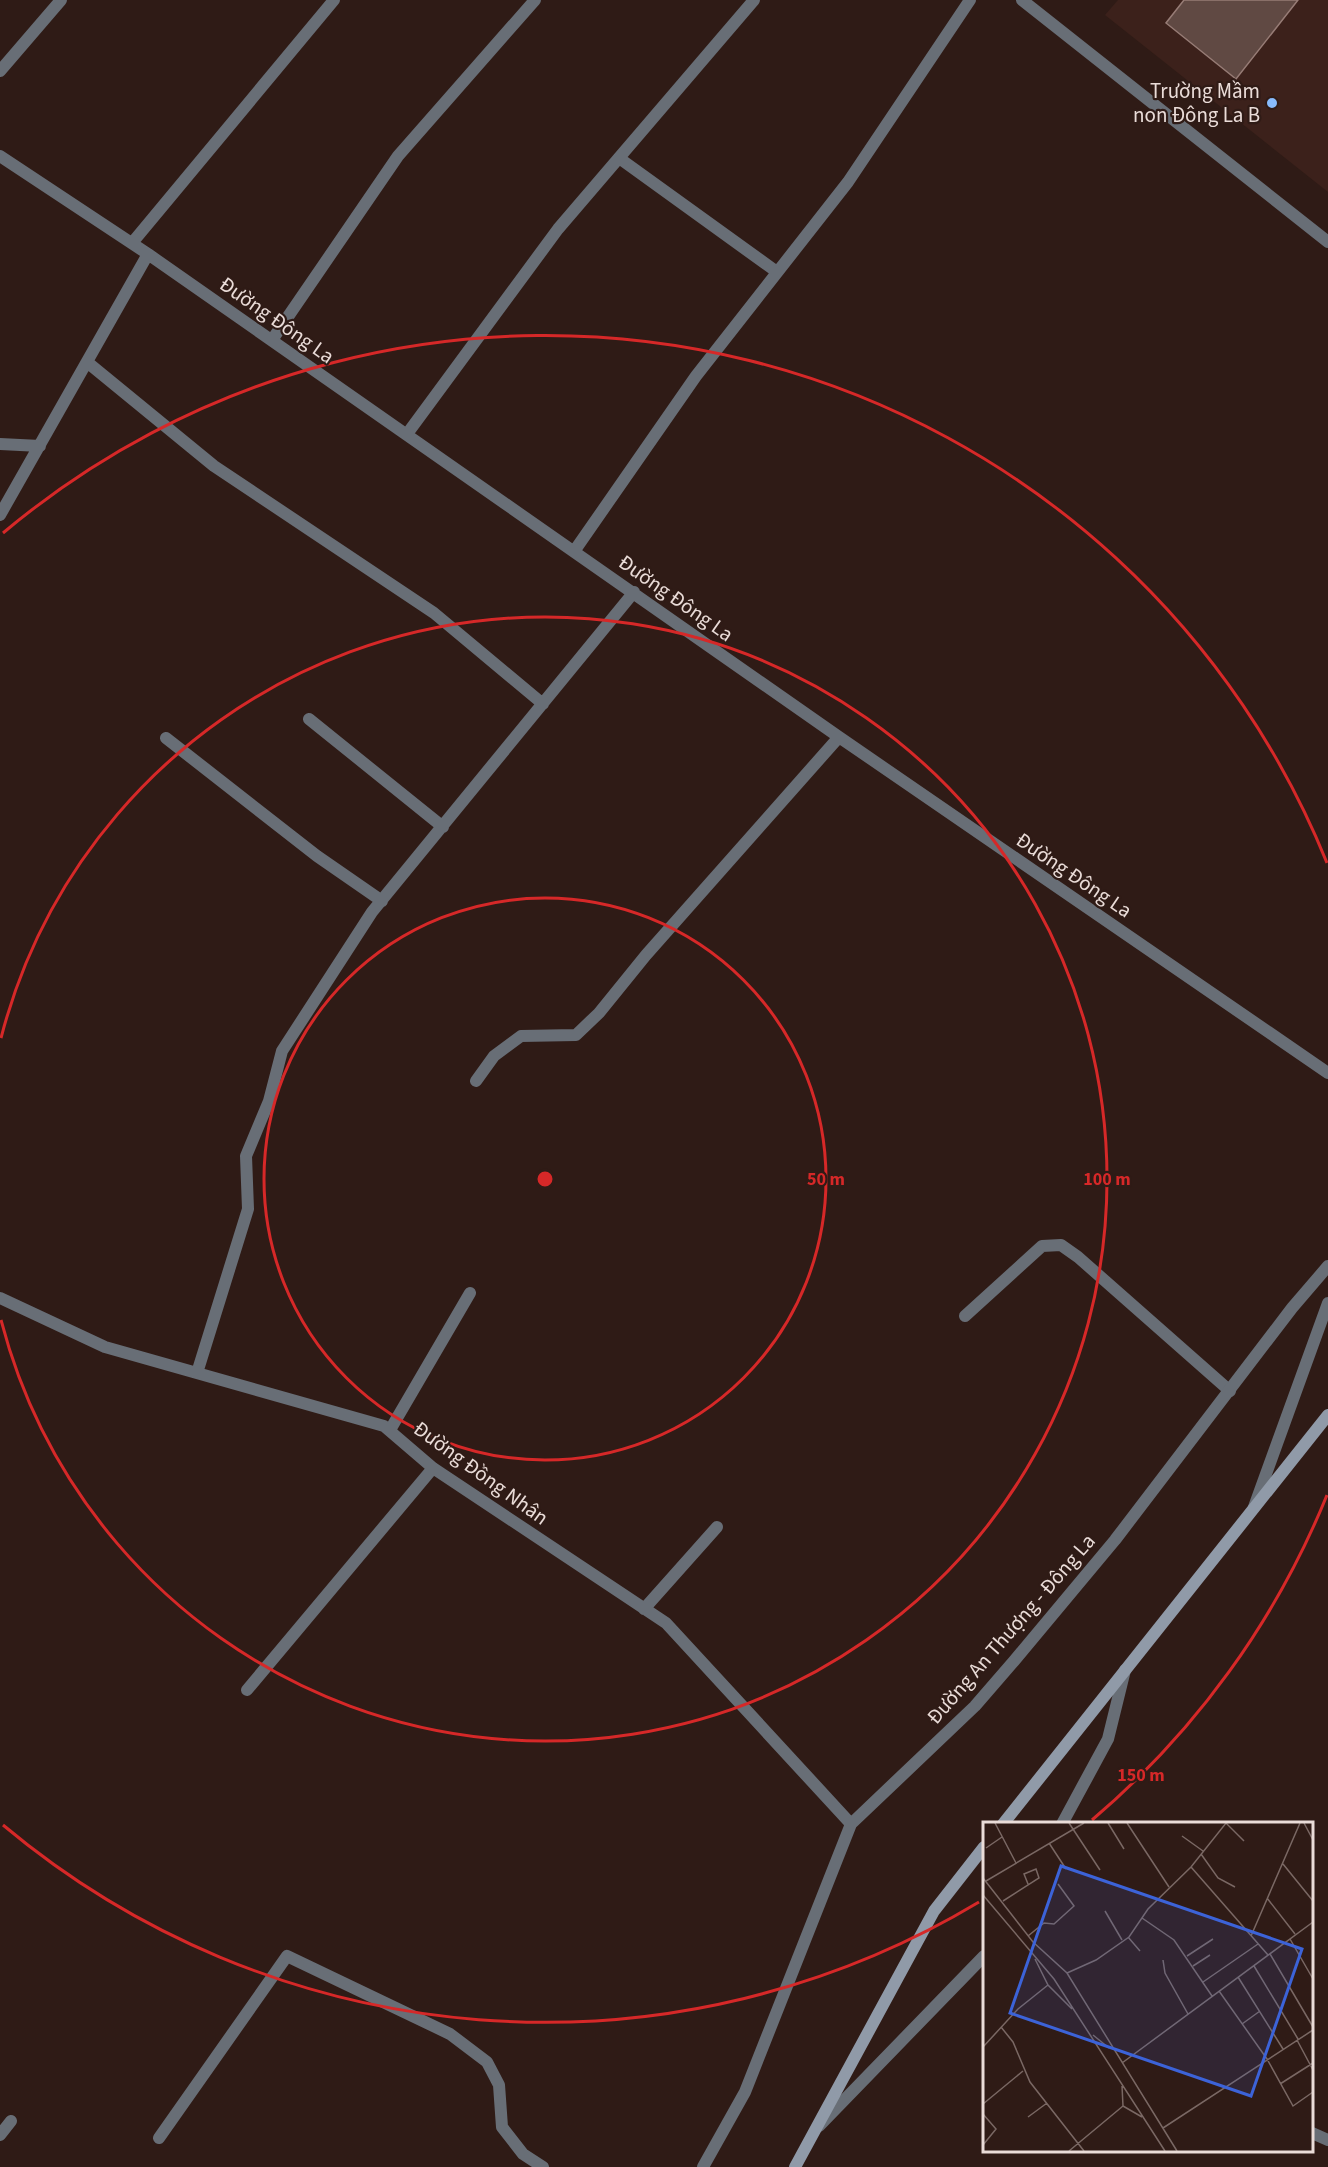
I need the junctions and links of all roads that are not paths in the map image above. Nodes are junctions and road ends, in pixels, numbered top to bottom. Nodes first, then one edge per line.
1 (61, 0) edge
2 (334, 0) edge
3 (535, 0) edge
4 (754, 0) edge
5 (970, 0) edge
6 (1022, 0) edge
7 (0, 71) edge
8 (0, 156) edge
9 (619, 158) junction
10 (1328, 242) edge
11 (132, 243) junction
12 (148, 254) junction
13 (777, 272) junction
14 (272, 340) junction
15 (87, 362) junction
16 (407, 434) junction
17 (0, 444) edge
18 (39, 446) junction
19 (0, 515) edge
20 (575, 550) junction
21 (634, 592) junction
22 (543, 704) junction
23 (309, 719) dead end
24 (839, 737) junction
25 (166, 738) dead end
26 (443, 827) junction
27 (382, 901) junction
28 (1328, 1073) edge
29 (476, 1081) dead end
30 (1328, 1266) edge
31 (470, 1293) dead end
32 (0, 1298) edge
33 (1328, 1303) edge
34 (965, 1316) dead end
35 (197, 1373) junction
36 (1230, 1391) junction
37 (1328, 1415) edge
38 (390, 1430) junction
39 (433, 1468) junction
40 (1252, 1514) junction
41 (717, 1527) dead end
42 (644, 1609) junction
43 (1125, 1668) junction
44 (247, 1690) dead end
45 (1005, 1822) edge
46 (1063, 1822) edge
47 (851, 1824) junction
48 (983, 1848) edge
49 (983, 1957) edge
50 (11, 2121) dead end
51 (816, 2129) junction
52 (1313, 2134) edge
53 (0, 2135) edge
54 (159, 2138) dead end
55 (1328, 2140) edge
56 (543, 2167) edge
57 (704, 2167) edge
58 (795, 2167) edge

1 - 7 street
2 - 11 street
3 - 14 street
4 - 9 street
5 - 13 street
6 - 10 street
8 - 11 street, Đường Đông La
9 - 13 street
9 - 16 street
11 - 12 street, Đường Đông La
12 - 14 street, Đường Đông La
12 - 15 street
13 - 20 street
14 - 16 street, Đường Đông La
15 - 18 street
15 - 22 street
16 - 20 street, Đường Đông La
17 - 18 street
18 - 19 street
20 - 21 street, Đường Đông La
21 - 22 street
21 - 24 street, Đường Đông La
22 - 26 street
23 - 26 street
24 - 28 street, Đường Đông La
24 - 29 street
25 - 27 street
26 - 27 street
27 - 35 street
30 - 36 street, Đường An Thượng - Đông La
31 - 38 street
32 - 35 street, Đường Đồng Nhân
33 - 40 street
34 - 36 street
35 - 38 street, Đường Đồng Nhân
36 - 47 street, Đường An Thượng - Đông La
37 - 40 main road
38 - 39 street, Đường Đồng Nhân
39 - 42 street, Đường Đồng Nhân
39 - 44 street
40 - 43 main road
41 - 42 street
42 - 47 street, Đường Đồng Nhân
43 - 45 main road
43 - 46 street
47 - 57 street, Đường An Thượng - Đông La
48 - 51 main road
49 - 51 street
50 - 53 street
51 - 58 main road
52 - 55 street
54 - 56 street

